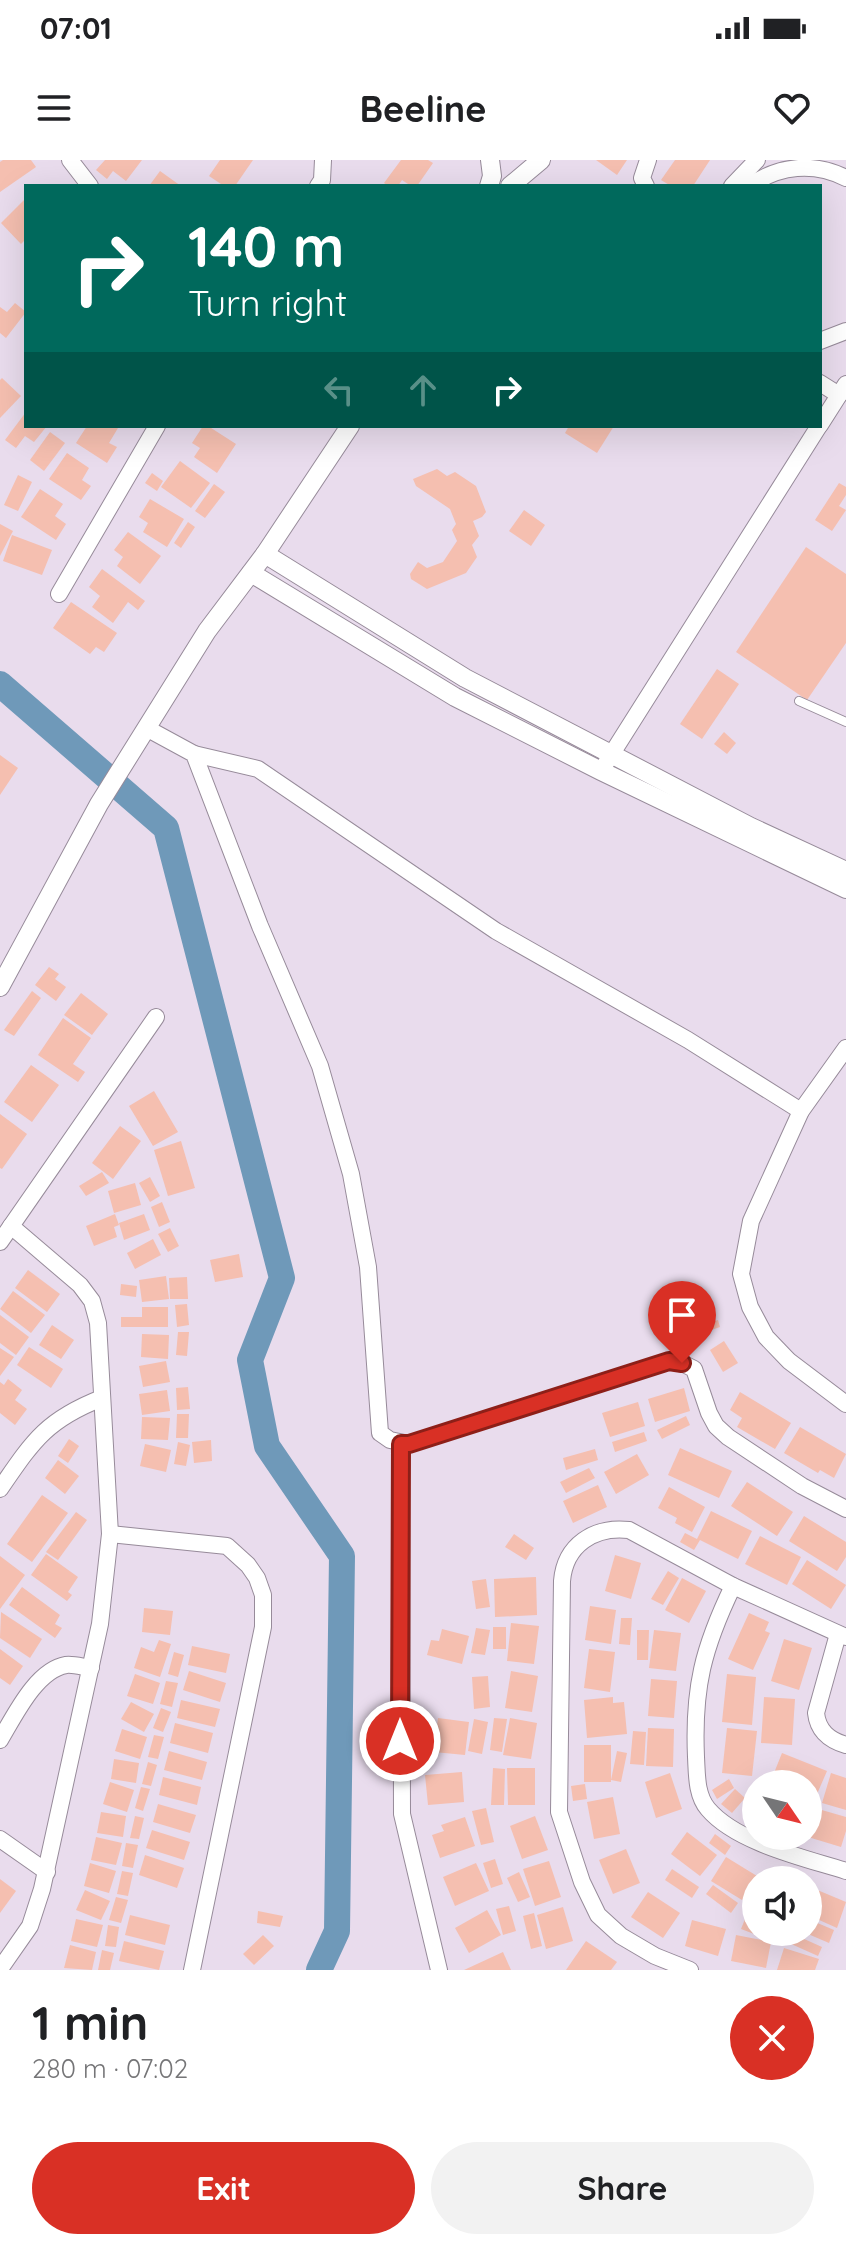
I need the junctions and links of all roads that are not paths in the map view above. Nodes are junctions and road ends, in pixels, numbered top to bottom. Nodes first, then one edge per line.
1 (70, 160) edge
2 (323, 160) edge
3 (490, 160) edge
4 (499, 160) edge
5 (541, 160) edge
6 (648, 160) edge
7 (757, 160) edge
8 (793, 160) edge
9 (824, 160) edge
10 (772, 173) junction
11 (844, 177) edge
12 (88, 184) edge
13 (319, 184) edge
14 (490, 184) edge
15 (517, 184) edge
16 (645, 184) edge
17 (734, 184) edge
18 (753, 184) edge
19 (846, 331) edge
20 (822, 340) edge
21 (822, 384) edge
22 (844, 393) edge
23 (822, 422) edge
24 (156, 428) edge
25 (349, 428) edge
26 (818, 428) edge
27 (265, 554) junction
28 (251, 573) junction
29 (59, 594) dead end
30 (799, 701) dead end
31 (846, 722) edge
32 (148, 729) junction
33 (194, 754) junction
34 (606, 763) junction
35 (846, 871) edge
36 (846, 889) edge
37 (0, 987) edge
38 (156, 1017) dead end
39 (846, 1048) edge
40 (801, 1111) junction
41 (11, 1226) junction
42 (0, 1242) edge
43 (102, 1398) junction
44 (846, 1404) edge
45 (401, 1444) junction
46 (0, 1489) edge
47 (846, 1509) edge
48 (110, 1534) junction
49 (733, 1586) junction
50 (842, 1635) edge
51 (91, 1668) junction
52 (0, 1740) edge
53 (846, 1745) edge
54 (0, 1839) edge
55 (846, 1871) edge
56 (47, 1872) junction
57 (0, 1969) edge
58 (192, 1970) edge
59 (439, 1970) edge
60 (690, 1970) edge

1 - 12 street
2 - 13 street
3 - 14 street
4 - 15 street
5 - 15 street
6 - 16 street
7 - 17 street
8 - 10 street
9 - 11 street
10 - 11 street
10 - 18 street
19 - 20 street
21 - 22 street
22 - 23 street
24 - 29 street
25 - 27 street
26 - 34 street
27 - 28 street
27 - 34 street
28 - 32 street
28 - 34 street
30 - 31 lane
32 - 33 street
32 - 37 street
33 - 40 street
33 - 45 street
34 - 35 street
34 - 36 street
38 - 41 street
39 - 40 street
40 - 44 street
41 - 42 street
41 - 43 street
43 - 46 street
43 - 48 street
45 - 47 street
45 - 59 street
48 - 51 street
48 - 58 street
49 - 50 street
49 - 55 street
49 - 60 street
50 - 53 street
51 - 52 street
51 - 56 street
54 - 56 street
56 - 57 street

